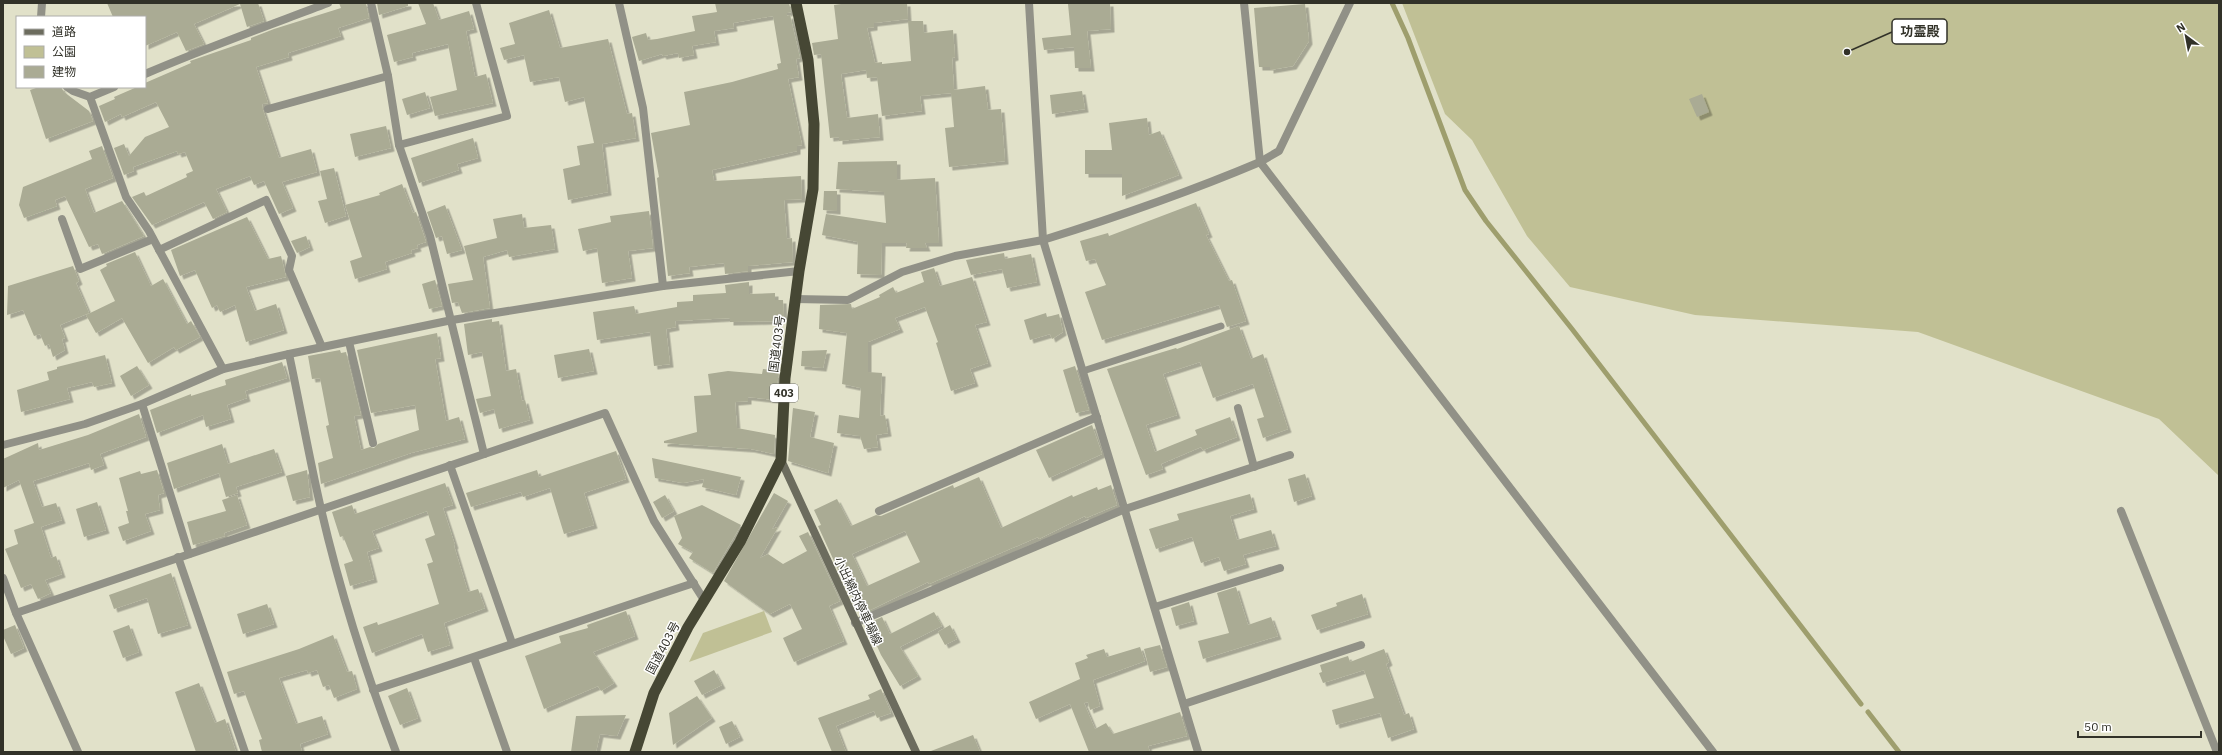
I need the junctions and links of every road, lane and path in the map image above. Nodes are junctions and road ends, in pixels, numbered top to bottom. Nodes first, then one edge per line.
1 (42, 3) edge
2 (328, 3) edge
3 (371, 3) edge
4 (476, 3) edge
5 (619, 3) edge
6 (796, 3) edge
7 (1029, 3) edge
8 (1244, 3) edge
9 (1350, 3) edge
10 (41, 16) edge
11 (146, 74) edge
12 (388, 76) junction
13 (68, 88) edge
14 (112, 88) edge
15 (90, 97) junction
16 (268, 109) dead end
17 (399, 145) junction
18 (1260, 162) junction
19 (62, 219) dead end
20 (153, 239) junction
21 (1043, 240) junction
22 (160, 250) junction
23 (799, 271) junction
24 (663, 286) junction
25 (795, 300) junction
26 (452, 320) junction
27 (1221, 326) dead end
28 (349, 342) junction
29 (322, 347) junction
30 (290, 354) junction
31 (223, 369) junction
32 (1083, 371) junction
33 (142, 404) junction
34 (1238, 408) dead end
35 (1097, 417) junction
36 (373, 443) dead end
37 (3, 445) edge
38 (484, 454) junction
39 (1290, 455) dead end
40 (780, 460) junction
41 (450, 465) junction
42 (1254, 467) junction
43 (321, 509) junction
44 (1125, 509) junction
45 (879, 511) dead end
46 (2121, 511) dead end
47 (189, 554) junction
48 (178, 557) junction
49 (1280, 568) dead end
50 (3, 578) edge
51 (694, 583) junction
52 (704, 600) junction
53 (1155, 607) junction
54 (16, 613) junction
55 (855, 623) junction
56 (512, 643) junction
57 (1360, 645) dead end
58 (474, 658) junction
59 (372, 690) junction
60 (1184, 704) junction
61 (78, 752) edge
62 (245, 752) edge
63 (396, 752) edge
64 (507, 752) edge
65 (635, 752) edge
66 (916, 752) edge
67 (1198, 752) edge
68 (1713, 752) edge
69 (2217, 752) edge

1 - 10 street
2 - 11 street
3 - 12 street
4 - 17 street
5 - 24 street
6 - 23 highway, 国道403号 / 403
7 - 21 street
8 - 18 street
9 - 18 street
12 - 16 street
12 - 17 street
13 - 15 street
14 - 15 street
15 - 20 street
17 - 26 street
18 - 21 street
18 - 68 street
19 - 20 street
20 - 22 street
21 - 25 street
21 - 32 street
22 - 29 street
22 - 31 street
23 - 24 street
23 - 25 highway, 国道403号 / 403
24 - 26 street
25 - 40 highway, 国道403号 / 403
26 - 28 street
26 - 38 street
27 - 32 lane
28 - 29 street
28 - 36 street
29 - 30 street
30 - 31 street
30 - 43 street
31 - 33 street
32 - 35 street
33 - 37 street
33 - 47 street
34 - 42 street
35 - 44 street
35 - 45 street
38 - 41 street
38 - 51 street
39 - 42 street
40 - 52 highway, 国道403号 / 403
40 - 55 main road, 小出綿内停車場線
41 - 43 street
41 - 56 street
42 - 44 street
43 - 47 street
43 - 59 street
44 - 53 street
44 - 55 street
46 - 69 street
47 - 48 street
48 - 54 street
48 - 62 street
49 - 53 street
50 - 54 street
51 - 52 street
51 - 56 street
52 - 65 highway, 国道403号 / 403
53 - 60 street
54 - 61 street
55 - 66 main road, 小出綿内停車場線
56 - 58 street
57 - 60 street
58 - 59 street
58 - 64 street
59 - 63 street
60 - 67 street

